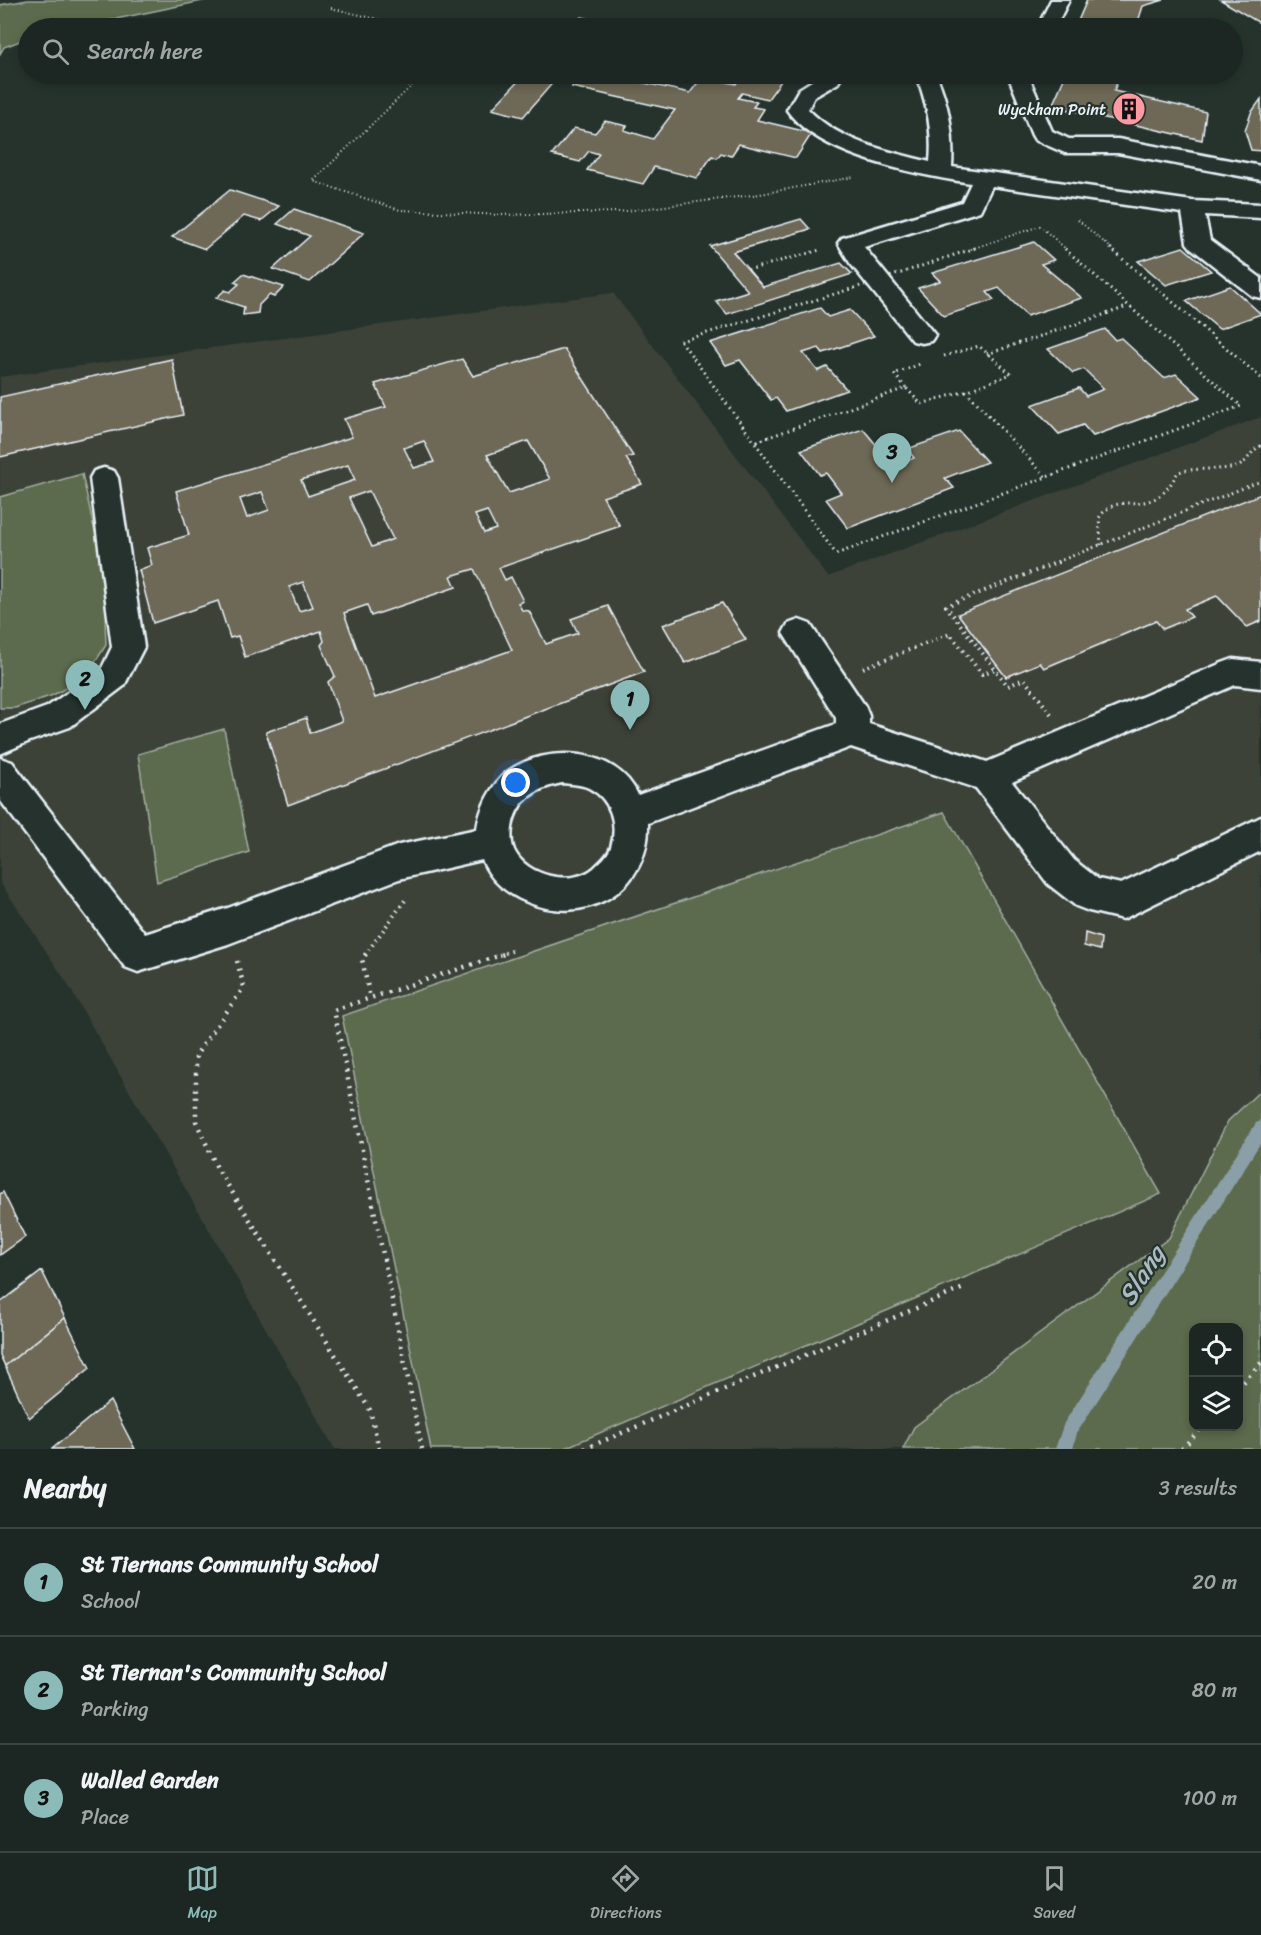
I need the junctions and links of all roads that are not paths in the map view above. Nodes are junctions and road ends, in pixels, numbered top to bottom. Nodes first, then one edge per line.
1 (1060, 0) edge
2 (1051, 18) edge
3 (822, 84) edge
4 (930, 84) edge
5 (1022, 84) edge
6 (940, 172) junction
7 (1261, 173) edge
8 (984, 178) junction
9 (1192, 208) junction
10 (1261, 211) edge
11 (1261, 290) edge
12 (922, 335) road end
13 (104, 478) dead end
14 (799, 633) dead end
15 (1261, 675) edge
16 (851, 733) junction
17 (0, 740) edge
18 (0, 772) edge
19 (988, 777) junction
20 (630, 814) junction
21 (1261, 834) edge
22 (494, 841) junction

1 - 2 street
3 - 6 street
4 - 6 street
5 - 7 street
6 - 8 street
8 - 9 street
8 - 12 street
9 - 10 street
9 - 11 street
13 - 17 street
14 - 16 street
15 - 19 street
16 - 19 street
16 - 20 street
18 - 22 street
19 - 21 street
20 - 22 street
20 - 22 street

